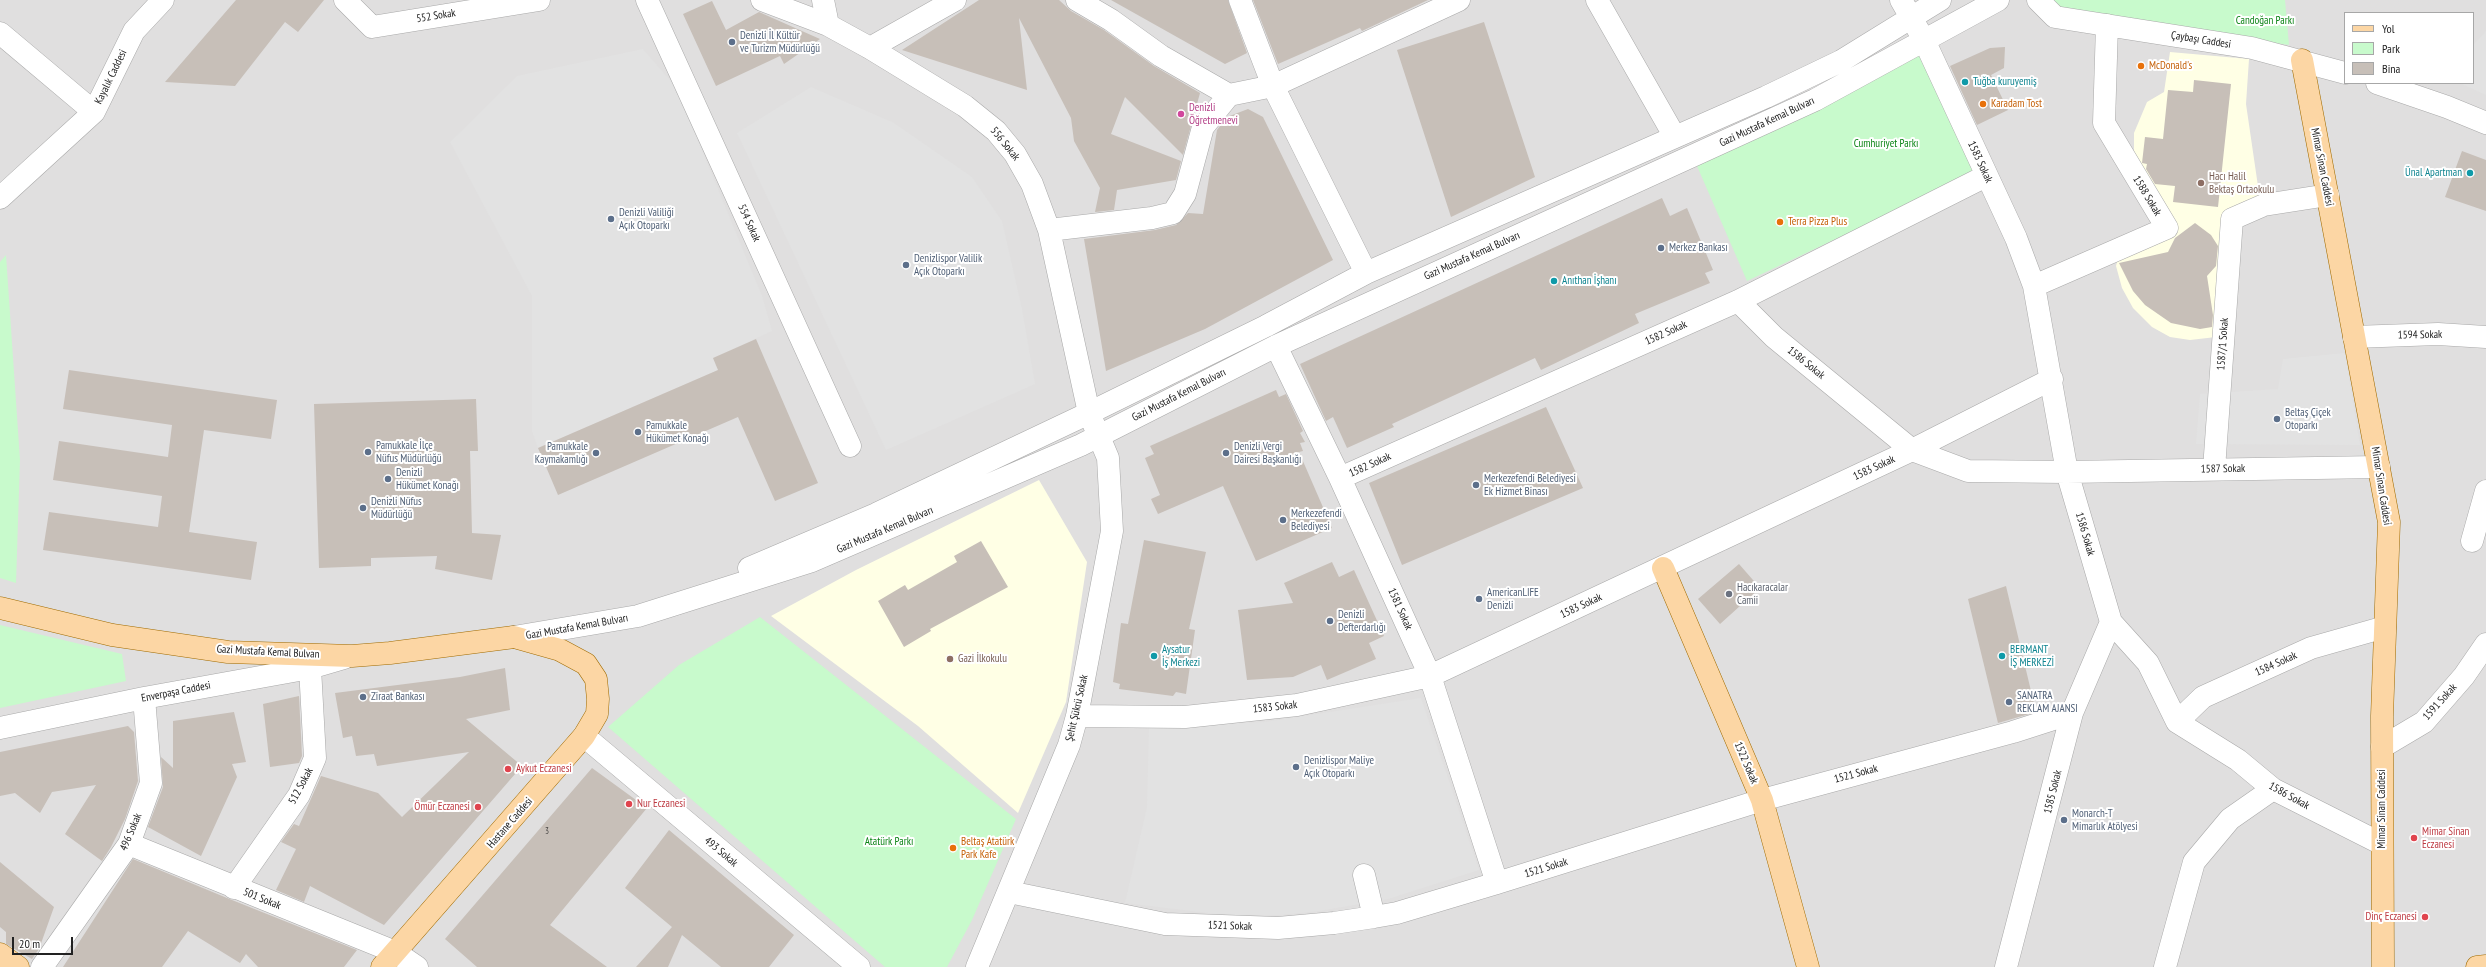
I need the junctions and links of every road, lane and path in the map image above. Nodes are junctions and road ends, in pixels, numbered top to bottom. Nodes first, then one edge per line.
1 (163, 0) edge
2 (344, 0) edge
3 (539, 0) edge
4 (647, 0) edge
5 (762, 0) edge
6 (823, 0) edge
7 (955, 0) edge
8 (1077, 0) edge
9 (1240, 0) edge
10 (1459, 0) edge
11 (1597, 0) edge
12 (1940, 0) edge
13 (1998, 0) edge
14 (2038, 0) edge
15 (1906, 9) edge
16 (828, 25) junction
17 (2107, 25) junction
18 (0, 33) edge
19 (1924, 40) junction
20 (870, 48) junction
21 (2302, 60) junction
22 (2344, 73) edge
23 (2380, 84) edge
24 (1273, 86) junction
25 (1229, 96) junction
26 (94, 112) junction
27 (2486, 123) edge
28 (1675, 137) junction
29 (1986, 176) junction
30 (2328, 195) junction
31 (0, 198) edge
32 (1049, 230) junction
33 (1366, 273) junction
34 (2034, 286) junction
35 (1738, 301) junction
36 (2354, 337) junction
37 (2486, 337) edge
38 (1276, 346) junction
39 (2052, 380) junction
40 (1089, 413) junction
41 (1100, 436) junction
42 (850, 446) dead end
43 (1912, 450) junction
44 (2379, 466) junction
45 (2214, 469) junction
46 (2067, 472) junction
47 (1340, 478) junction
48 (2486, 491) edge
49 (2472, 541) dead end
50 (1662, 568) junction
51 (0, 608) edge
52 (2111, 622) junction
53 (2386, 627) junction
54 (514, 637) junction
55 (2486, 644) edge
56 (352, 656) junction
57 (310, 668) junction
58 (1430, 676) junction
59 (144, 698) junction
60 (2072, 713) junction
61 (1077, 716) junction
62 (2177, 722) junction
63 (0, 728) edge
64 (584, 736) junction
65 (2382, 747) junction
66 (2273, 789) junction
67 (1762, 800) junction
68 (129, 844) junction
69 (2382, 844) junction
70 (1357, 876) dead end
71 (1497, 883) junction
72 (234, 888) junction
73 (1009, 892) junction
74 (1366, 918) junction
75 (0, 954) edge
76 (389, 960) edge
77 (2486, 966) edge
78 (18, 967) edge
79 (42, 967) edge
80 (417, 967) edge
81 (859, 967) edge
82 (977, 967) edge
83 (1808, 967) edge
84 (2006, 967) edge
85 (2165, 967) edge
86 (2383, 967) edge
87 (2477, 967) edge

1 - 26 street, Kayalık Caddesi
2 - 3 street, 552 Sokak
4 - 42 street, 554 Sokak
5 - 16 street, 556 Sokak
6 - 16 street
7 - 20 street
8 - 25 street
9 - 24 street
10 - 24 street
11 - 28 street
12 - 15 street, Gazi Mustafa Kemal Bulvarı
13 - 19 street, Gazi Mustafa Kemal Bulvarı
14 - 17 street, Çaybaşı Caddesi
15 - 19 street, 1583 Sokak
15 - 28 street, Gazi Mustafa Kemal Bulvarı
16 - 20 street, 556 Sokak
17 - 21 street, Çaybaşı Caddesi
17 - 34 street, 1588 Sokak
18 - 26 street
19 - 29 street, 1583 Sokak
19 - 38 street, Gazi Mustafa Kemal Bulvarı
20 - 32 street, 556 Sokak
21 - 22 street, Çaybaşı Caddesi
21 - 30 main road, Mimar Sinan Caddesi
23 - 27 street
24 - 25 street
24 - 33 street
25 - 32 street
26 - 31 street, Kayalık Caddesi
28 - 33 street, Gazi Mustafa Kemal Bulvarı
29 - 34 street, 1583 Sokak
29 - 35 street, 1582 Sokak
30 - 36 main road, Mimar Sinan Caddesi
30 - 45 street, 1587/1 Sokak
32 - 40 street, 556 Sokak
33 - 40 street, Gazi Mustafa Kemal Bulvarı
34 - 39 street, 1583 Sokak
35 - 43 street, 1586 Sokak
35 - 47 street, 1582 Sokak
36 - 37 street, 1594 Sokak
36 - 44 main road, Mimar Sinan Caddesi
38 - 41 street, Gazi Mustafa Kemal Bulvarı
38 - 47 street, 1581 Sokak
39 - 43 street, 1583 Sokak
39 - 46 street, 1583 Sokak
40 - 41 street, Şehit Şükrü Sokak
40 - 54 street, Gazi Mustafa Kemal Bulvarı
41 - 54 street, Gazi Mustafa Kemal Bulvarı
41 - 61 street, Şehit Şükrü Sokak
43 - 46 street, 1586 Sokak
43 - 50 street, 1583 Sokak
44 - 45 street, 1587 Sokak
44 - 53 main road, Mimar Sinan Caddesi
45 - 46 street, 1587 Sokak
46 - 52 street, 1586 Sokak
47 - 58 street, 1581 Sokak
48 - 49 street
50 - 58 street, 1583 Sokak
50 - 67 main road, 1522 Sokak
51 - 56 main road, Gazi Mustafa Kemal Bulvan
52 - 60 street, 1585 Sokak
52 - 62 street, 1586 Sokak
53 - 62 street, 1584 Sokak
53 - 65 main road, Mimar Sinan Caddesi
54 - 56 main road, Gazi Mustafa Kemal Bulvan
54 - 64 main road, Hastane Caddesi
55 - 65 street, 1591 Sokak
56 - 57 street, Enverpaşa Caddesi
57 - 59 street, Enverpaşa Caddesi
57 - 72 street, 512 Sokak
58 - 61 street, 1583 Sokak
58 - 71 street, 1581 Sokak
59 - 63 street, Enverpaşa Caddesi
59 - 68 street, 496 Sokak
60 - 67 street, 1521 Sokak
60 - 84 street, 1585 Sokak
61 - 73 street, Şehit Şükrü Sokak
62 - 66 street, 1586 Sokak
64 - 76 main road, Hastane Caddesi
64 - 81 street, 493 Sokak
65 - 69 main road, Mimar Sinan Caddesi
66 - 69 street, 1586 Sokak
66 - 85 street
67 - 71 street, 1521 Sokak
67 - 83 main road, 1522 Sokak
68 - 72 street, 501 Sokak
68 - 79 street, 496 Sokak
69 - 86 main road, Mimar Sinan Caddesi
70 - 74 street
71 - 74 street, 1521 Sokak
72 - 76 street, 501 Sokak
73 - 74 street, 1521 Sokak
73 - 82 street, Şehit Şükrü Sokak
75 - 78 main road
76 - 80 street, 501 Sokak
77 - 87 main road

